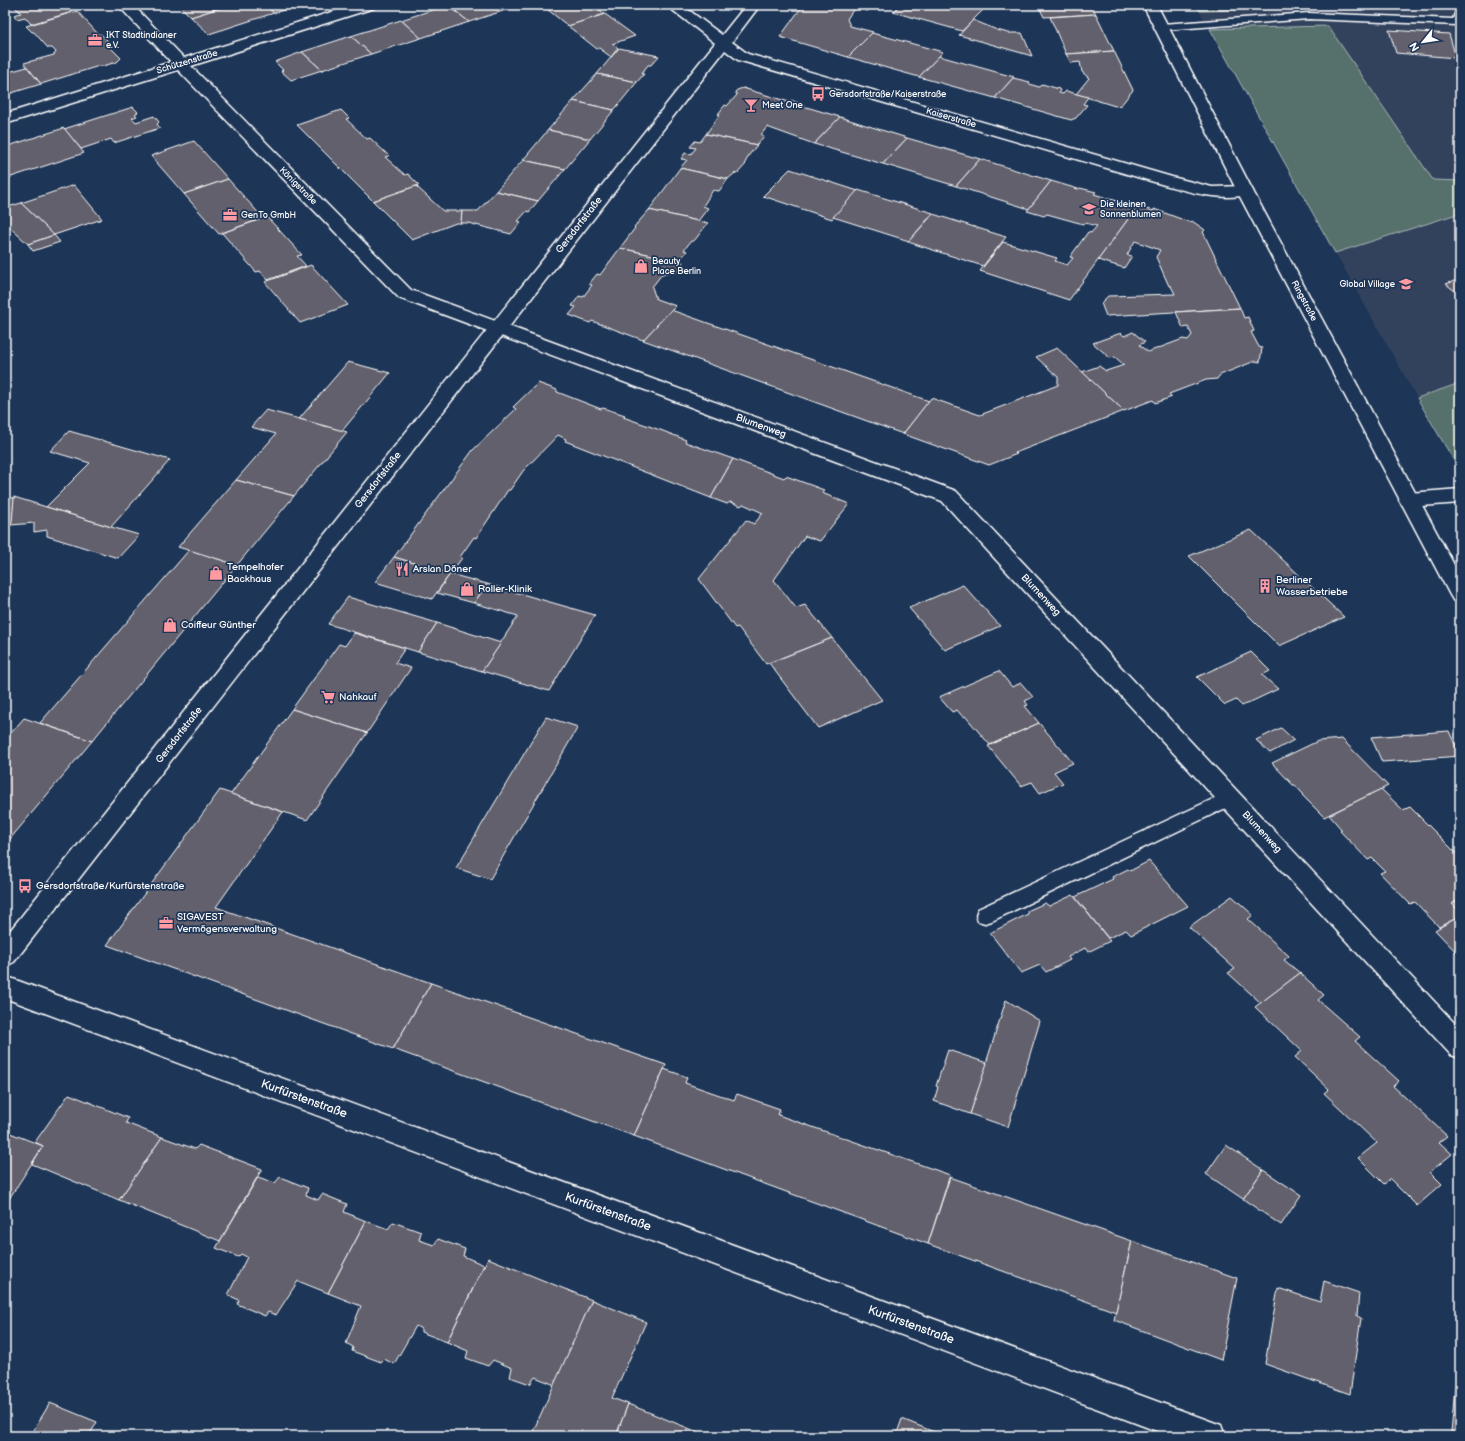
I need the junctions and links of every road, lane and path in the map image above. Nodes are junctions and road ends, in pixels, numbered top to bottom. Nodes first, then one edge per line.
1 (125, 5) edge
2 (369, 5) edge
3 (673, 5) edge
4 (753, 5) edge
5 (1150, 5) edge
6 (1460, 13) edge
7 (1162, 27) junction
8 (724, 42) junction
9 (181, 63) junction
10 (5, 119) edge
11 (1245, 191) junction
12 (497, 329) junction
13 (1460, 496) edge
14 (1409, 500) junction
15 (1460, 595) edge
16 (1230, 798) junction
17 (985, 914) dead end
18 (5, 956) edge
19 (5, 987) edge
20 (1460, 1047) edge
21 (1210, 1436) edge

1 - 9 street, Königstraße
2 - 9 street, Schützenstraße
3 - 8 street, Kaiserstraße
4 - 8 street, Gersdorfstraße
5 - 7 street, Ringstraße
6 - 7 lane
7 - 11 street, Ringstraße
8 - 11 street, Kaiserstraße
8 - 12 street, Gersdorfstraße
9 - 10 street, Schützenstraße
9 - 12 street, Königstraße
11 - 14 street, Ringstraße
12 - 16 street, Blumenweg
12 - 18 street, Gersdorfstraße
13 - 14 street
14 - 15 street, Ringstraße
16 - 17 lane
16 - 20 street, Blumenweg
19 - 21 street, Kurfürstenstraße

